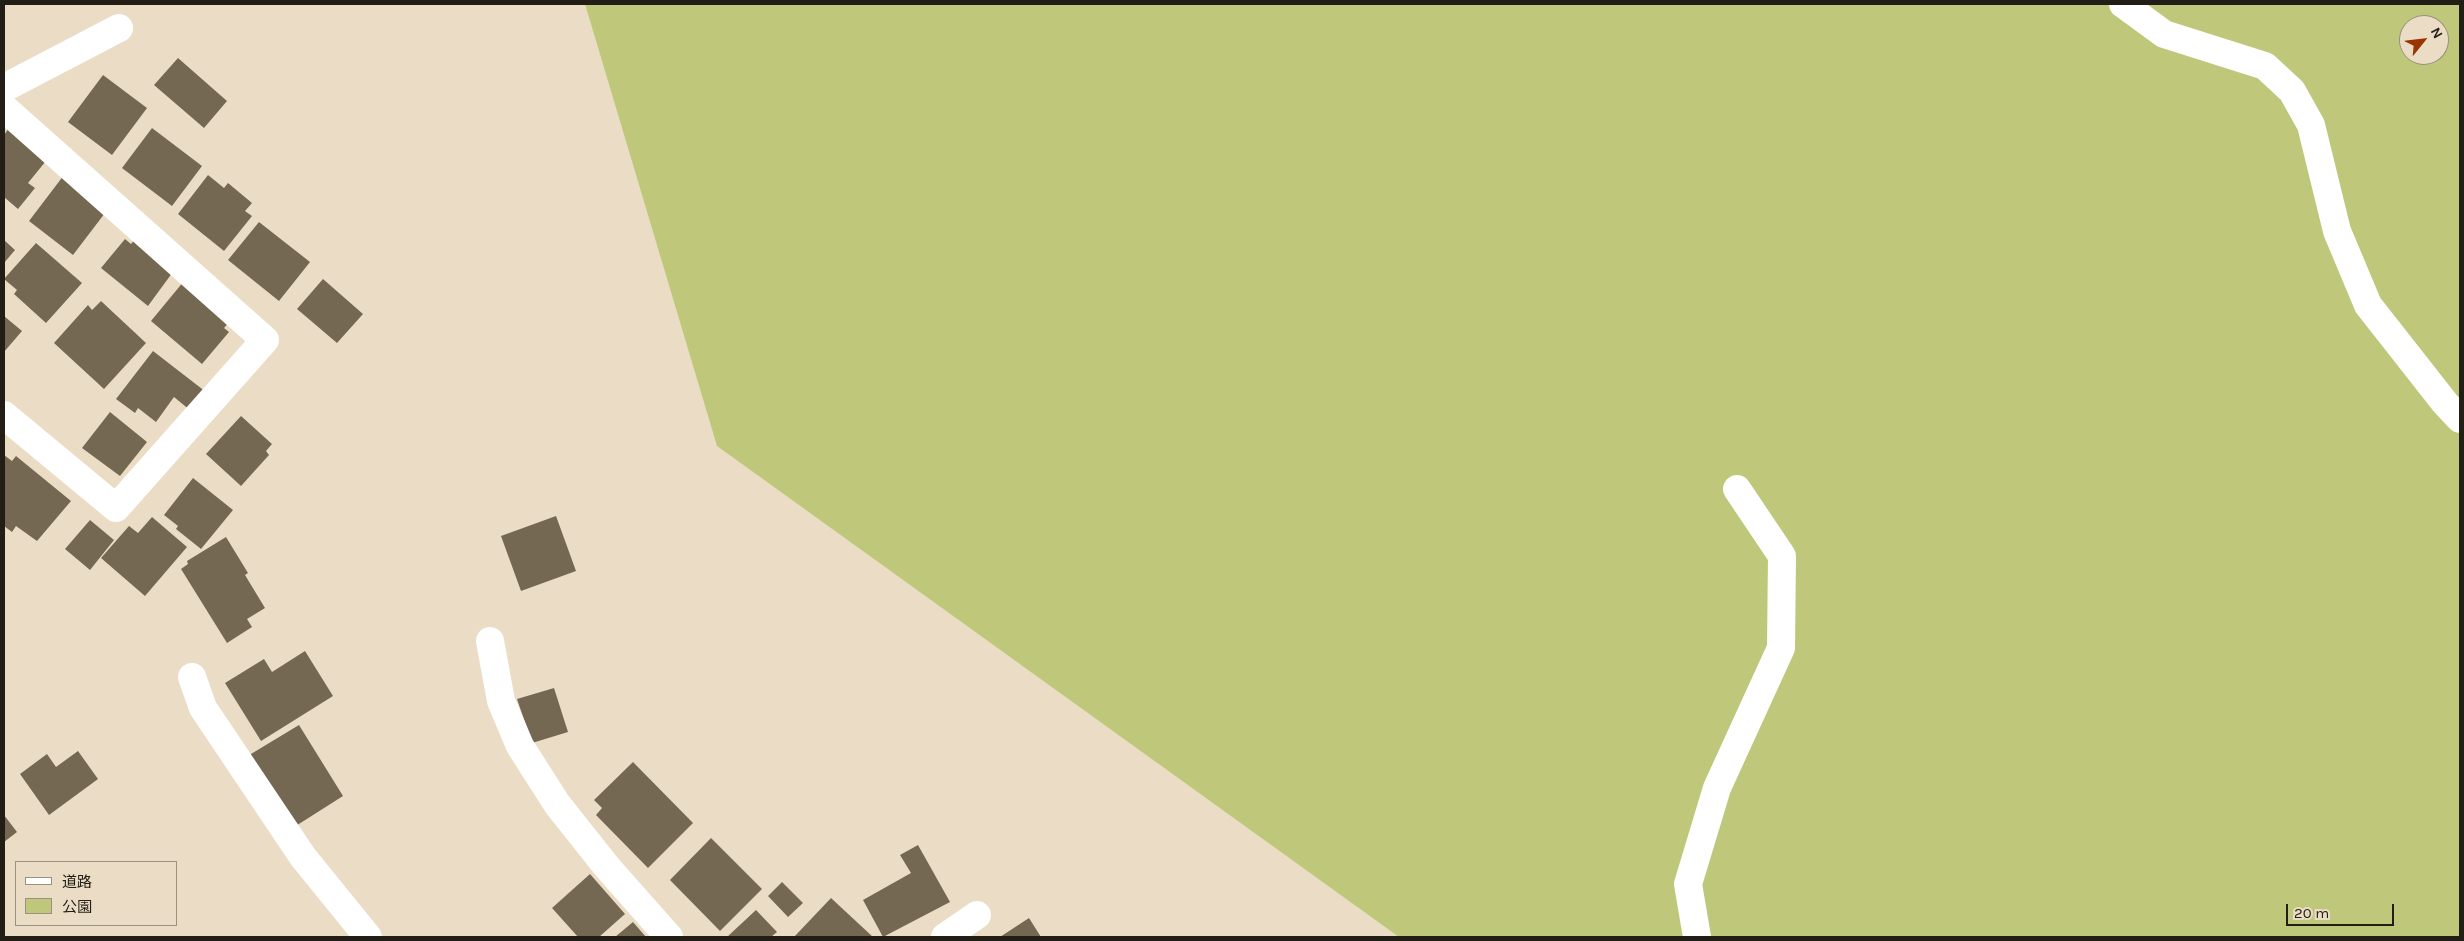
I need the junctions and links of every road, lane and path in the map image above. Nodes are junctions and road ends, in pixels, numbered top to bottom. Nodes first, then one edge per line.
1 (2123, 4) edge
2 (119, 28) dead end
3 (4, 88) edge
4 (4, 108) edge
5 (4, 415) edge
6 (2460, 419) edge
7 (1737, 489) dead end
8 (490, 640) dead end
9 (192, 678) dead end
10 (977, 915) dead end
11 (368, 937) edge
12 (669, 937) edge
13 (945, 937) edge
14 (1697, 937) edge

1 - 6 street
2 - 3 street
4 - 5 street
7 - 14 street
8 - 12 street
9 - 11 street
10 - 13 street

